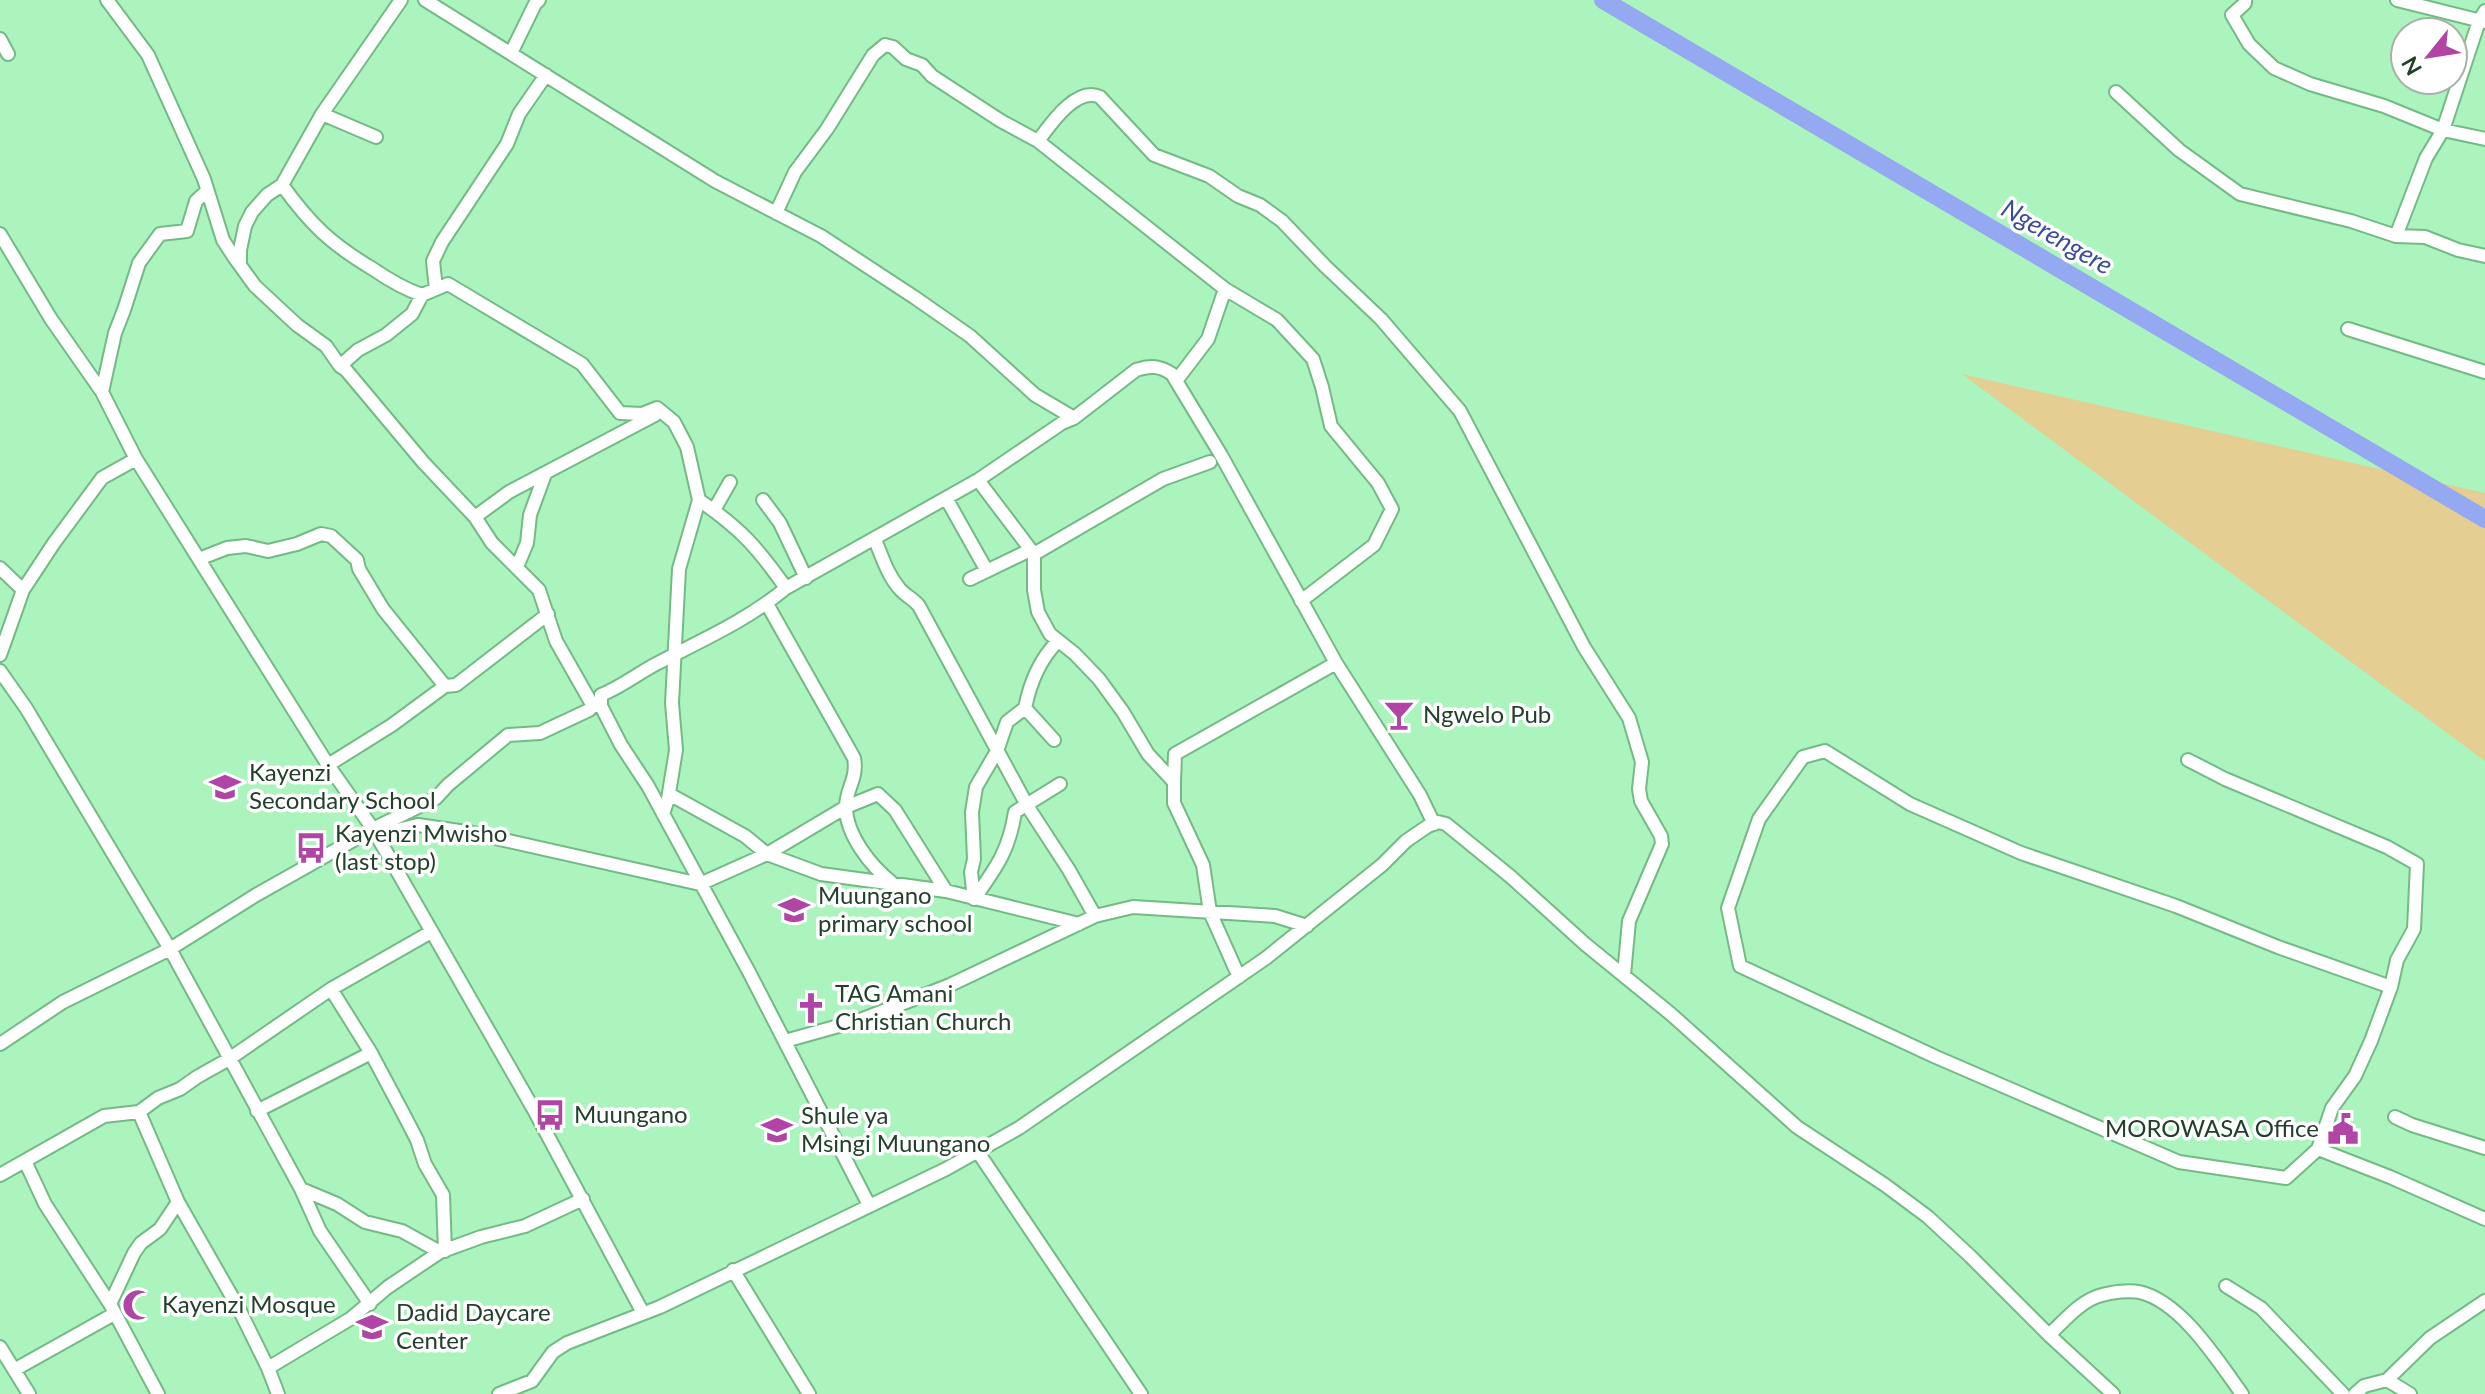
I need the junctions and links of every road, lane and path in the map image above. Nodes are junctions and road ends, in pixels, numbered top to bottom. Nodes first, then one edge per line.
1 (107, 0) edge
2 (401, 0) edge
3 (425, 0) edge
4 (539, 0) edge
5 (2245, 0) edge
6 (2397, 0) edge
7 (2483, 18) edge
8 (0, 39) edge
9 (511, 53) junction
10 (8, 54) dead end
11 (546, 75) junction
12 (2116, 92) dead end
13 (322, 114) junction
14 (2443, 130) junction
15 (376, 137) dead end
16 (2485, 139) edge
17 (1038, 141) junction
18 (282, 185) junction
19 (206, 192) junction
20 (776, 213) junction
21 (0, 234) edge
22 (2396, 236) junction
23 (2485, 256) edge
24 (240, 265) junction
25 (436, 289) junction
26 (1225, 289) junction
27 (422, 295) junction
28 (2348, 329) dead end
29 (340, 366) junction
30 (2485, 372) edge
31 (1176, 381) junction
32 (102, 392) junction
33 (661, 411) junction
34 (1074, 418) junction
35 (136, 459) junction
36 (1210, 462) dead end
37 (545, 474) junction
38 (978, 480) junction
39 (730, 482) dead end
40 (946, 498) junction
41 (699, 500) junction
42 (763, 500) dead end
43 (714, 510) junction
44 (475, 517) junction
45 (875, 540) junction
46 (1029, 553) junction
47 (199, 559) junction
48 (517, 567) junction
49 (0, 568) edge
50 (987, 571) junction
51 (806, 578) junction
52 (970, 579) dead end
53 (786, 588) junction
54 (23, 590) junction
55 (1301, 601) junction
56 (767, 604) junction
57 (548, 614) junction
58 (1058, 641) junction
59 (677, 653) junction
60 (0, 655) edge
61 (1336, 663) junction
62 (0, 671) edge
63 (445, 686) junction
64 (597, 706) junction
65 (1025, 708) junction
66 (1054, 740) dead end
67 (997, 751) junction
68 (2188, 760) dead end
69 (328, 765) junction
70 (1174, 782) junction
71 (1060, 784) dead end
72 (669, 794) junction
73 (1026, 804) junction
74 (846, 807) junction
75 (663, 814) junction
76 (1434, 824) junction
77 (375, 832) junction
78 (767, 854) junction
79 (891, 882) junction
80 (700, 884) junction
81 (946, 891) junction
82 (974, 899) junction
83 (1210, 912) junction
84 (1095, 916) junction
85 (1079, 924) junction
86 (1307, 926) junction
87 (431, 932) junction
88 (170, 949) junction
89 (1624, 975) junction
90 (1239, 977) junction
91 (2391, 987) junction
92 (331, 989) junction
93 (785, 1041) junction
94 (0, 1044) edge
95 (371, 1053) junction
96 (229, 1059) junction
97 (257, 1111) junction
98 (139, 1112) junction
99 (2395, 1117) dead end
100 (2485, 1148) edge
101 (2318, 1149) junction
102 (978, 1152) junction
103 (25, 1161) junction
104 (0, 1175) edge
105 (301, 1189) junction
106 (583, 1199) junction
107 (178, 1202) junction
108 (869, 1205) junction
109 (2485, 1219) edge
110 (443, 1252) junction
111 (733, 1270) junction
112 (2226, 1286) dead end
113 (2485, 1301) edge
114 (370, 1304) junction
115 (112, 1309) junction
116 (643, 1313) junction
117 (2049, 1335) junction
118 (0, 1347) edge
119 (268, 1368) junction
120 (14, 1370) junction
121 (2387, 1380) junction
122 (532, 1381) junction
123 (29, 1394) edge
124 (158, 1394) edge
125 (278, 1394) edge
126 (499, 1394) edge
127 (537, 1394) edge
128 (809, 1394) edge
129 (1141, 1394) edge
130 (2113, 1394) edge
131 (2242, 1394) edge
132 (2343, 1394) edge
133 (2355, 1394) edge
134 (2410, 1394) edge

1 - 19 street
2 - 13 street
3 - 9 street
4 - 9 street
5 - 14 street
6 - 7 street
7 - 14 street
8 - 10 street
9 - 11 street
11 - 20 street
11 - 25 street
12 - 22 street
13 - 15 street
13 - 18 street
14 - 16 street
14 - 22 street
17 - 20 street
17 - 26 street
17 - 89 street
18 - 24 street
18 - 27 street
19 - 24 street
19 - 32 street
20 - 34 street
21 - 32 street
22 - 23 street
24 - 29 street
25 - 27 street
25 - 33 street
26 - 31 street
26 - 55 street
27 - 29 street
28 - 30 street
29 - 44 street
31 - 34 street
31 - 55 street
32 - 35 street
33 - 37 street
33 - 41 street
34 - 38 street
35 - 47 street
35 - 54 street
36 - 46 street
37 - 44 street
37 - 48 street
38 - 40 street
38 - 46 street
39 - 43 street
40 - 45 street
40 - 50 street
41 - 43 street
41 - 59 street
42 - 51 street
43 - 53 street
44 - 48 street
45 - 51 street
45 - 67 street
46 - 50 street
46 - 58 street
47 - 63 street
47 - 69 street
48 - 57 street
49 - 54 street
50 - 52 street
51 - 53 street
53 - 56 street
54 - 60 street
55 - 61 street
56 - 59 street
56 - 74 street
57 - 63 street
57 - 64 street
58 - 65 street
58 - 70 street
59 - 64 street
59 - 72 street
61 - 70 street
61 - 76 street
62 - 88 street
63 - 69 street
64 - 75 street
64 - 77 street
65 - 66 street
65 - 67 street
67 - 73 street
67 - 82 street
68 - 91 street
69 - 77 street
70 - 83 street
71 - 73 street
72 - 75 street
72 - 78 street
73 - 82 street
73 - 84 street
74 - 78 street
74 - 79 street
74 - 81 street
75 - 80 street
76 - 86 street
76 - 89 street
77 - 80 street
77 - 87 street
77 - 88 street
78 - 79 street
78 - 80 street
79 - 81 street
80 - 93 street
81 - 82 street
82 - 85 street
83 - 84 street
83 - 86 street
83 - 90 street
84 - 85 street
85 - 93 street
86 - 90 street
87 - 92 street
87 - 106 street
88 - 94 street
88 - 96 street
89 - 117 street
90 - 102 street
91 - 101 street
91 - 101 street
92 - 95 street
92 - 96 street
93 - 108 street
95 - 97 street
95 - 110 street
96 - 97 street
96 - 98 street
97 - 105 street
98 - 103 street
98 - 107 street
99 - 100 street
101 - 109 street
102 - 108 street
102 - 129 street
103 - 104 street
103 - 115 street
105 - 110 street
105 - 114 street
106 - 110 street
106 - 116 street
107 - 115 street
107 - 119 street
108 - 111 street
110 - 114 street
111 - 116 street
111 - 128 street
112 - 132 street
113 - 121 street
114 - 119 street
115 - 120 street
115 - 124 street
116 - 122 street
117 - 130 street
117 - 131 street
118 - 120 street
119 - 125 street
120 - 123 street
121 - 133 street
121 - 134 street
122 - 126 street
122 - 127 street

